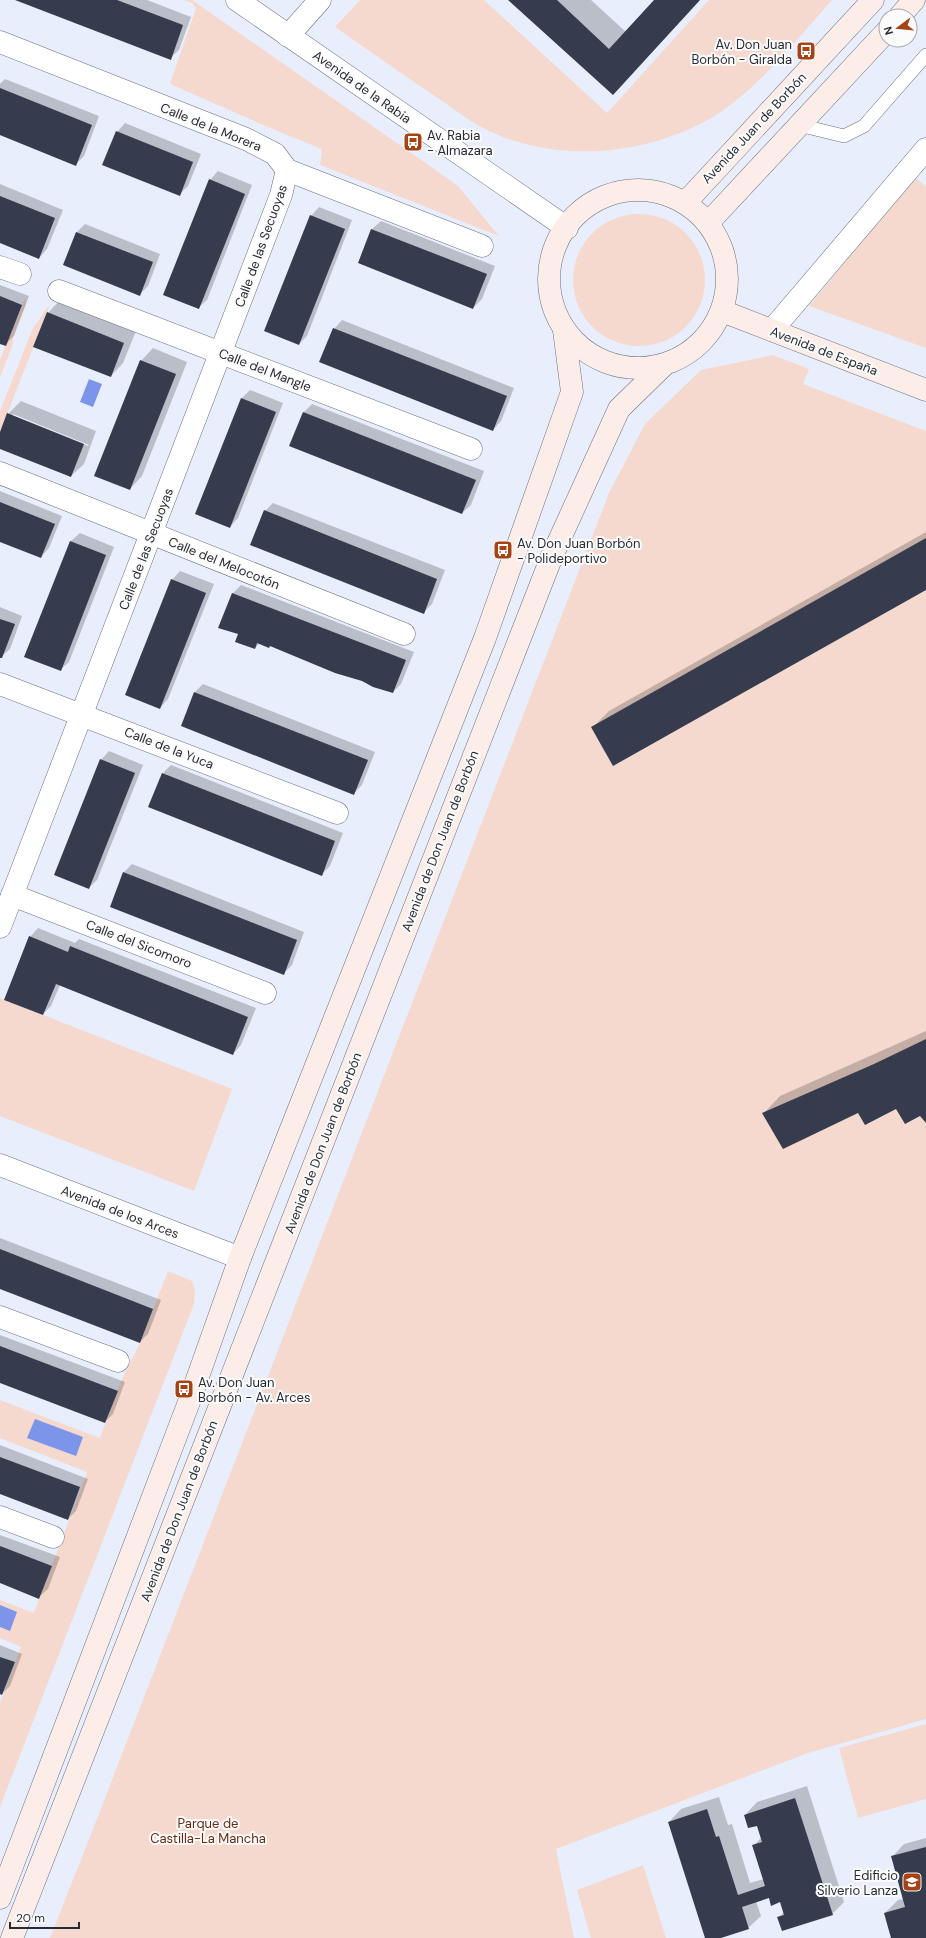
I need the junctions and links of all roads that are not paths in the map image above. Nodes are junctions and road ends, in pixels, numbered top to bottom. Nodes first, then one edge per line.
1 (237, 0) edge
2 (320, 0) edge
3 (872, 0) edge
4 (914, 0) edge
5 (907, 8) edge
6 (288, 36) junction
7 (878, 41) edge
8 (0, 42) edge
9 (926, 55) edge
10 (799, 125) junction
11 (926, 149) edge
12 (287, 170) junction
13 (685, 202) junction
14 (708, 223) junction
15 (567, 228) junction
16 (482, 246) dead end
17 (0, 267) edge
18 (20, 274) dead end
19 (59, 291) dead end
20 (722, 311) junction
21 (564, 330) junction
22 (772, 330) junction
23 (221, 353) junction
24 (664, 365) junction
25 (926, 390) edge
26 (471, 449) dead end
27 (0, 473) edge
28 (152, 534) junction
29 (404, 634) dead end
30 (0, 684) edge
31 (80, 715) junction
32 (337, 814) dead end
33 (12, 895) junction
34 (0, 926) edge
35 (265, 993) dead end
36 (0, 1165) edge
37 (240, 1258) junction
38 (0, 1317) edge
39 (118, 1361) dead end
40 (0, 1517) edge
41 (53, 1537) dead end
42 (0, 1898) edge
43 (12, 1938) edge

1 - 6 street, Avenida de la Rabia
2 - 6 street
3 - 13 street, Avenida Juan de Borbón
4 - 5 street
6 - 15 street, Avenida de la Rabia
7 - 10 street
8 - 12 street, Calle de la Morera
9 - 10 lane
10 - 14 street
11 - 22 street
12 - 16 street
12 - 23 street, Calle de las Secuoyas
13 - 14 street
13 - 15 street
14 - 20 street
15 - 21 street
17 - 18 street
19 - 23 street, Calle del Mangle
20 - 22 street, Avenida de España
20 - 24 street
21 - 24 street
21 - 37 street
22 - 25 street, Avenida de España
23 - 26 street, Calle del Mangle
23 - 28 street, Calle de las Secuoyas
24 - 43 street, Avenida de Don Juan de Borbón
27 - 28 street, Calle del Melocotón
28 - 29 street, Calle del Melocotón
28 - 31 street, Calle de las Secuoyas
30 - 31 street, Calle de la Yuca
31 - 32 street, Calle de la Yuca
31 - 33 street, Calle de las Secuoyas
33 - 34 street, Calle de las Secuoyas
33 - 35 street, Calle del Sicomoro
36 - 37 street, Avenida de los Arces
37 - 42 street
38 - 39 street
40 - 41 street

